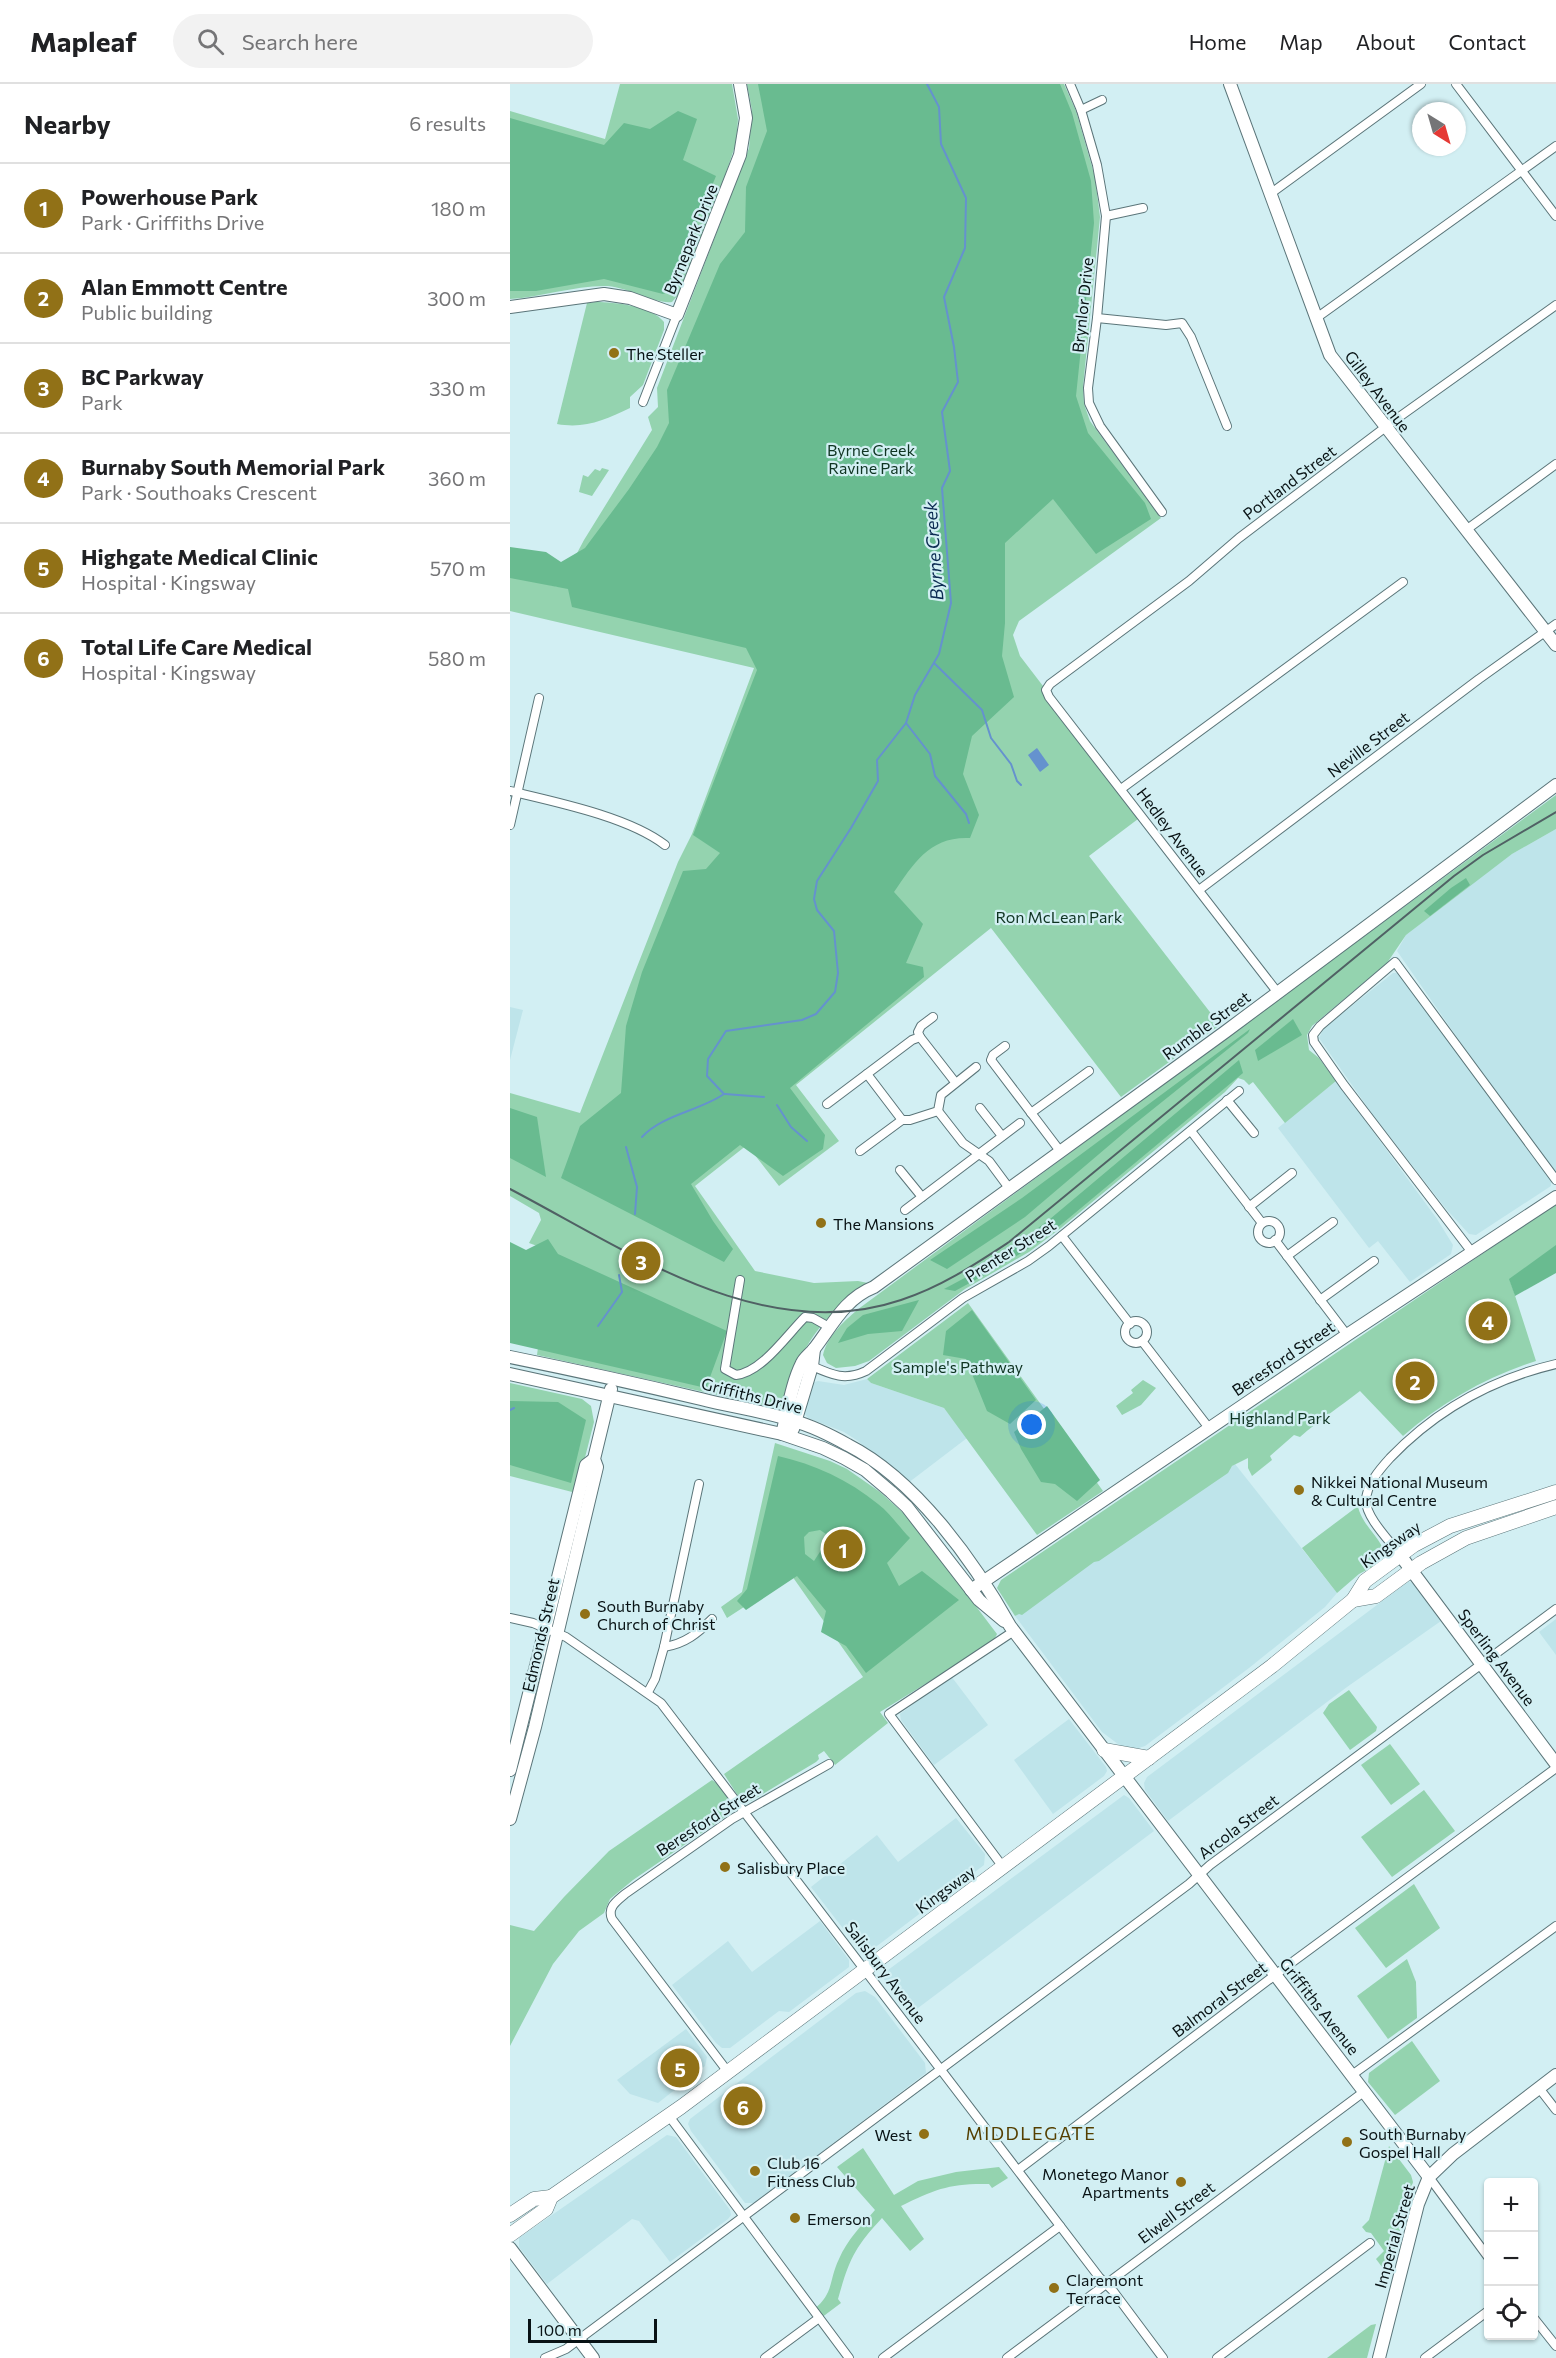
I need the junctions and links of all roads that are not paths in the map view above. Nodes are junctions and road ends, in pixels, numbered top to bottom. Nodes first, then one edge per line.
1 (740, 84) edge
2 (1070, 84) edge
3 (1230, 84) edge
4 (1421, 84) edge
5 (1456, 84) edge
6 (1102, 100) dead end
7 (1081, 110) junction
8 (1556, 146) edge
9 (1522, 171) junction
10 (1270, 195) junction
11 (1143, 208) dead end
12 (1106, 216) junction
13 (1556, 216) edge
14 (1556, 305) edge
15 (510, 307) edge
16 (677, 315) junction
17 (1097, 318) junction
18 (1315, 319) junction
19 (643, 402) dead end
20 (1227, 426) dead end
21 (1385, 428) junction
22 (1556, 464) edge
23 (1162, 512) dead end
24 (1466, 530) junction
25 (1403, 582) dead end
26 (1551, 628) edge
27 (1556, 645) edge
28 (1046, 690) joint
29 (539, 698) dead end
30 (1556, 785) edge
31 (1121, 789) junction
32 (514, 792) edge
33 (510, 825) edge
34 (666, 845) dead end
35 (1198, 890) junction
36 (1278, 993) junction
37 (933, 1017) dead end
38 (920, 1037) junction
39 (1005, 1046) dead end
40 (976, 1067) dead end
41 (1089, 1071) dead end
42 (867, 1074) junction
43 (956, 1082) junction
44 (1239, 1090) dead end
45 (1227, 1100) junction
46 (827, 1104) dead end
47 (980, 1108) dead end
48 (938, 1111) junction
49 (1031, 1113) junction
50 (902, 1120) junction
51 (1020, 1123) dead end
52 (1191, 1131) junction
53 (1254, 1133) dead end
54 (1002, 1136) junction
55 (1060, 1150) junction
56 (860, 1151) dead end
57 (980, 1153) junction
58 (900, 1170) dead end
59 (1292, 1173) dead end
60 (1556, 1180) edge
61 (1009, 1188) junction
62 (922, 1197) junction
63 (1556, 1197) edge
64 (1249, 1207) junction
65 (905, 1210) dead end
66 (1333, 1222) dead end
67 (1262, 1223) junction
68 (1062, 1236) junction
69 (1275, 1240) junction
70 (1471, 1251) junction
71 (1287, 1256) junction
72 (1374, 1261) dead end
73 (740, 1280) dead end
74 (1320, 1300) junction
75 (1130, 1324) junction
76 (829, 1327) junction
77 (1347, 1335) junction
78 (1142, 1341) junction
79 (814, 1349) junction
80 (510, 1357) edge
81 (1556, 1364) edge
82 (812, 1366) junction
83 (510, 1374) edge
84 (613, 1379) junction
85 (609, 1395) junction
86 (790, 1420) junction
87 (1209, 1428) junction
88 (786, 1435) junction
89 (594, 1459) junction
90 (699, 1484) dead end
91 (1556, 1492) edge
92 (1556, 1507) edge
93 (1401, 1555) junction
94 (1412, 1570) junction
95 (983, 1581) junction
96 (971, 1590) junction
97 (1353, 1600) junction
98 (1556, 1609) edge
99 (510, 1618) edge
100 (712, 1618) dead end
101 (544, 1627) junction
102 (1012, 1628) junction
103 (558, 1633) junction
104 (664, 1647) junction
105 (1482, 1665) junction
106 (648, 1692) junction
107 (1104, 1750) junction
108 (1149, 1758) junction
109 (829, 1764) dead end
110 (1556, 1766) edge
111 (510, 1770) edge
112 (1125, 1776) junction
113 (745, 1813) junction
114 (510, 1819) edge
115 (1003, 1867) junction
116 (1199, 1875) junction
117 (1556, 1926) edge
118 (865, 1970) junction
119 (1275, 1976) junction
120 (941, 2069) junction
121 (728, 2072) junction
122 (1352, 2075) junction
123 (1556, 2075) edge
124 (1539, 2088) junction
125 (1365, 2091) junction
126 (1556, 2110) edge
127 (669, 2116) junction
128 (1018, 2169) junction
129 (1429, 2177) junction
130 (551, 2198) junction
131 (510, 2215) edge
132 (744, 2216) junction
133 (1060, 2226) junction
134 (510, 2235) edge
135 (1370, 2243) dead end
136 (510, 2248) edge
137 (1484, 2252) edge
138 (1105, 2284) junction
139 (1484, 2314) edge
140 (819, 2318) junction
141 (1538, 2323) edge
142 (579, 2339) junction
143 (1556, 2346) edge
144 (545, 2358) edge
145 (593, 2358) edge
146 (765, 2358) edge
147 (849, 2358) edge
148 (883, 2358) edge
149 (1007, 2358) edge
150 (1163, 2358) edge
151 (1218, 2358) edge
152 (1379, 2358) edge
153 (1425, 2358) edge

1 - 16 street, Byrnepark Drive
2 - 7 street, Brynlor Drive
3 - 10 street, Gilley Avenue
4 - 10 street
5 - 9 street
6 - 7 street
7 - 12 street, Brynlor Drive
8 - 9 street
9 - 13 street
9 - 18 street
10 - 18 street, Gilley Avenue
11 - 12 street
12 - 17 street, Brynlor Drive
14 - 21 street, Portland Street
15 - 16 street
16 - 19 street, Byrnepark Drive
17 - 20 street
17 - 23 street, Brynlor Drive
18 - 21 street, Gilley Avenue
21 - 24 street, Gilley Avenue
21 - 28 street, Portland Street
22 - 24 street
24 - 26 street, Gilley Avenue
25 - 31 street
26 - 27 street, Gilley Avenue
26 - 35 street, Neville Street
28 - 31 street, Hedley Avenue
29 - 32 street
30 - 36 street, Rumble Street
31 - 35 street, Hedley Avenue
32 - 33 street
32 - 34 street
35 - 36 street, Hedley Avenue
36 - 55 street, Rumble Street
37 - 38 street
38 - 42 street
38 - 43 street
39 - 49 street
40 - 43 street
41 - 49 street
42 - 46 street
42 - 50 street
43 - 48 street
44 - 45 street, Prenter Street
45 - 52 street, Prenter Street
45 - 53 street
47 - 54 street
48 - 50 street
48 - 57 street
49 - 55 street
50 - 56 street
51 - 54 street
52 - 64 street
52 - 68 street, Prenter Street
54 - 57 street
55 - 61 street, Rumble Street
57 - 61 street
57 - 62 street
58 - 62 street
59 - 64 street
60 - 70 street
61 - 76 street, Rumble Street
62 - 65 street
63 - 70 street, Beresford Street
64 - 67 street
66 - 71 street
67 - 69 street
67 - 69 street
68 - 75 street
68 - 82 street, Prenter Street
69 - 71 street
70 - 77 street, Beresford Street
71 - 74 street
72 - 74 street
73 - 76 street
74 - 77 street
75 - 78 street
75 - 78 street
76 - 79 street, Rumble Street
77 - 87 street, Beresford Street
78 - 87 street
79 - 82 street, Rumble Street
79 - 86 street, Rumble Street
80 - 84 street, Griffiths Drive
81 - 93 street
82 - 86 street, Rumble Street
83 - 85 street, Griffiths Drive
84 - 85 street, Edmonds Street
84 - 86 street, Griffiths Drive
85 - 88 street, Griffiths Drive
85 - 89 street, Edmonds Street
86 - 88 street, Rumble Street
86 - 95 street, Griffiths Drive
87 - 95 street, Beresford Street
88 - 96 street, Griffiths Drive
89 - 101 street, Edmonds Street
89 - 103 street, Edmonds Street
90 - 104 street
91 - 93 main road, Kingsway
92 - 94 main road, Kingsway
93 - 94 street, Sperling Avenue
93 - 97 main road, Kingsway
94 - 97 main road, Kingsway
94 - 105 street, Sperling Avenue
95 - 96 street, Beresford Street
95 - 102 street, Griffiths Drive
96 - 102 street, Griffiths Drive
97 - 108 main road, Kingsway
98 - 105 street, Arcola Street
99 - 101 street, Salisbury Avenue
100 - 104 street
101 - 103 street, Salisbury Avenue
101 - 111 street, Edmonds Street
102 - 107 street, Griffiths Drive
102 - 115 street
103 - 106 street, Salisbury Avenue
103 - 114 street, Edmonds Street
104 - 106 street
105 - 110 street, Sperling Avenue
105 - 116 street, Arcola Street
106 - 113 street, Salisbury Avenue
107 - 108 main road
107 - 112 street, Griffiths Drive
108 - 112 main road, Kingsway
109 - 113 street, Beresford Street
110 - 119 street, Balmoral Street
112 - 115 main road, Kingsway
112 - 116 street, Griffiths Avenue
113 - 118 street, Salisbury Avenue
113 - 121 street, Beresford Street
115 - 118 main road, Kingsway
116 - 119 street, Griffiths Avenue
116 - 120 street, Arcola Street
117 - 122 street
118 - 120 street, Salisbury Avenue
118 - 121 main road, Kingsway
119 - 122 street, Griffiths Avenue
119 - 128 street, Balmoral Street
120 - 128 street, Salisbury Avenue
120 - 132 street, Arcola Street
121 - 127 main road, Kingsway
122 - 125 street, Griffiths Avenue
123 - 124 street, Imperial Street
124 - 126 street
124 - 129 street, Imperial Street
125 - 129 street, Griffiths Avenue
125 - 138 street, Elwell Street
127 - 130 main road, Kingsway
127 - 132 street
128 - 133 street, Salisbury Avenue
129 - 137 street, Griffiths Avenue
129 - 152 street, Imperial Street
130 - 131 main road, Kingsway
130 - 134 main road, Kingsway
132 - 140 street
132 - 142 street
133 - 138 street, Salisbury Avenue
133 - 148 street
135 - 151 street
136 - 142 street
138 - 149 street, Elwell Street
138 - 150 street, Salisbury Avenue
139 - 153 street
140 - 146 street
140 - 147 street
141 - 143 street
142 - 144 street
142 - 145 street

